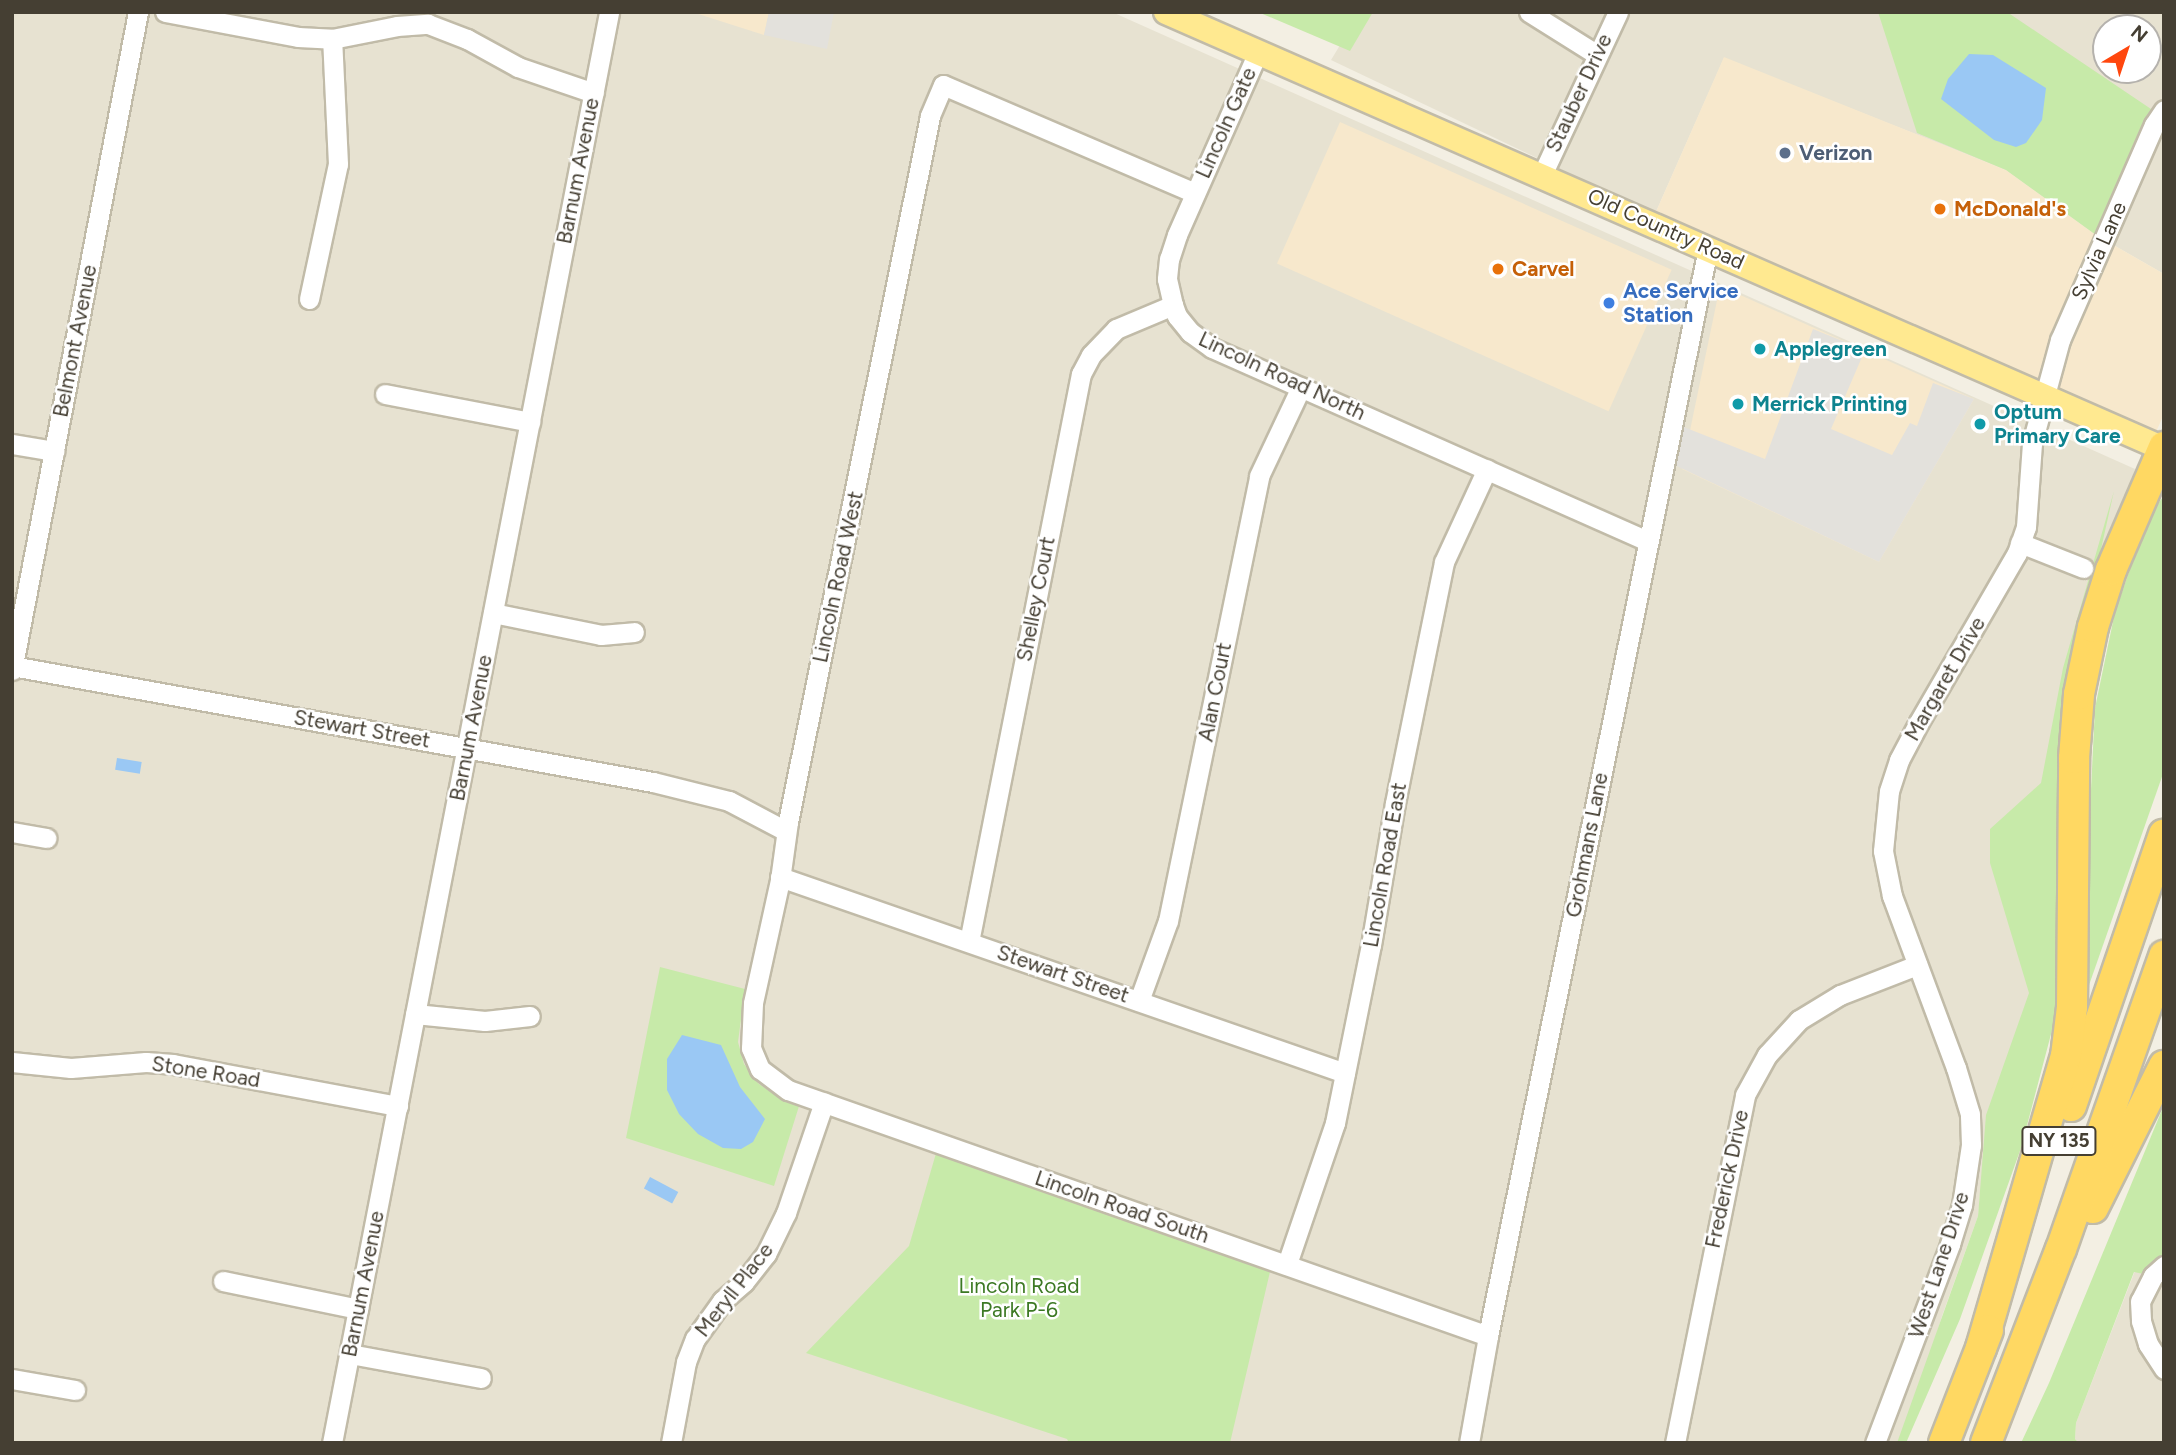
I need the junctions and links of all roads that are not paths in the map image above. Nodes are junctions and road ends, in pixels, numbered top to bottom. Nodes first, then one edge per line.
1 (138, 12) edge
2 (165, 12) edge
3 (609, 12) edge
4 (1529, 12) edge
5 (1618, 12) edge
6 (1169, 13) edge
7 (332, 40) junction
8 (1258, 52) junction
9 (1596, 54) junction
10 (594, 93) junction
11 (2164, 110) edge
12 (1542, 175) junction
13 (1195, 193) junction
14 (1708, 248) junction
15 (309, 299) dead end
16 (1173, 305) junction
17 (1301, 387) junction
18 (386, 394) dead end
19 (2044, 396) junction
20 (530, 422) junction
21 (12, 444) edge
22 (2163, 448) edge
23 (54, 451) junction
24 (1487, 469) junction
25 (1648, 541) junction
26 (2020, 543) junction
27 (2083, 568) dead end
28 (493, 613) junction
29 (634, 632) dead end
30 (13, 667) edge
31 (467, 748) junction
32 (786, 831) junction
33 (12, 832) edge
34 (2164, 835) edge
35 (46, 838) dead end
36 (780, 877) junction
37 (969, 942) junction
38 (2164, 956) edge
39 (1917, 965) junction
40 (1139, 1001) junction
41 (415, 1014) junction
42 (530, 1016) dead end
43 (12, 1062) edge
44 (2164, 1066) edge
45 (760, 1069) joint
46 (1345, 1073) junction
47 (824, 1101) junction
48 (398, 1106) junction
49 (1287, 1264) junction
50 (2164, 1266) edge
51 (223, 1281) dead end
52 (358, 1308) junction
53 (1488, 1336) junction
54 (1981, 1348) junction
55 (349, 1354) junction
56 (2018, 1363) junction
57 (2164, 1369) edge
58 (481, 1378) dead end
59 (12, 1379) edge
60 (75, 1390) dead end
61 (332, 1443) edge
62 (671, 1443) edge
63 (1469, 1443) edge
64 (1675, 1443) edge
65 (1875, 1443) edge
66 (1944, 1443) edge
67 (1986, 1443) edge

1 - 23 street, Belmont Avenue
2 - 7 street
3 - 10 street, Barnum Avenue
4 - 9 street
5 - 9 street, Stauber Drive
6 - 8 main road, Old Country Road
7 - 10 street
7 - 15 street
8 - 12 main road, Old Country Road
8 - 13 street, Lincoln Gate
9 - 12 street, Stauber Drive
10 - 20 street, Barnum Avenue
11 - 19 street, Sylvia Lane
12 - 14 main road, Old Country Road
13 - 16 street, Lincoln Road North
13 - 32 street, Lincoln Road West
14 - 19 main road, Old Country Road
14 - 25 street, Grohmans Lane
16 - 17 street, Lincoln Road North
16 - 37 street, Shelley Court
17 - 24 street, Lincoln Road North
17 - 40 street, Alan Court
18 - 20 street
19 - 22 main road, Old Country Road
19 - 26 street, Margaret Drive
20 - 28 street, Barnum Avenue
21 - 23 street
22 - 54 highway
23 - 30 street, Belmont Avenue
24 - 25 street, Lincoln Road North
24 - 46 street, Lincoln Road East
25 - 53 street, Grohmans Lane
26 - 27 street
26 - 39 street, Margaret Drive
28 - 29 street
28 - 31 street, Barnum Avenue
30 - 31 street, Stewart Street
31 - 32 street, Stewart Street
31 - 41 street, Barnum Avenue
32 - 36 street, Lincoln Road West
33 - 35 street
34 - 54 highway, NY 135
36 - 37 street, Stewart Street
36 - 45 street, Lincoln Road West
37 - 40 street, Stewart Street
38 - 56 highway, NY 135
39 - 64 street, Frederick Drive
39 - 65 street, West Lane Drive
40 - 46 street, Stewart Street
41 - 42 street
41 - 48 street, Barnum Avenue
43 - 48 street, Stone Road
44 - 56 highway
45 - 47 street, Lincoln Road South
46 - 49 street, Lincoln Road East
47 - 49 street, Lincoln Road South
47 - 62 street, Meryll Place
48 - 52 street, Barnum Avenue
49 - 53 street, Lincoln Road South
50 - 57 street
51 - 52 street
52 - 55 street, Barnum Avenue
53 - 63 street, Grohmans Lane
54 - 66 highway, NY 135
55 - 58 street
55 - 61 street, Barnum Avenue
56 - 67 highway, NY 135
59 - 60 street

